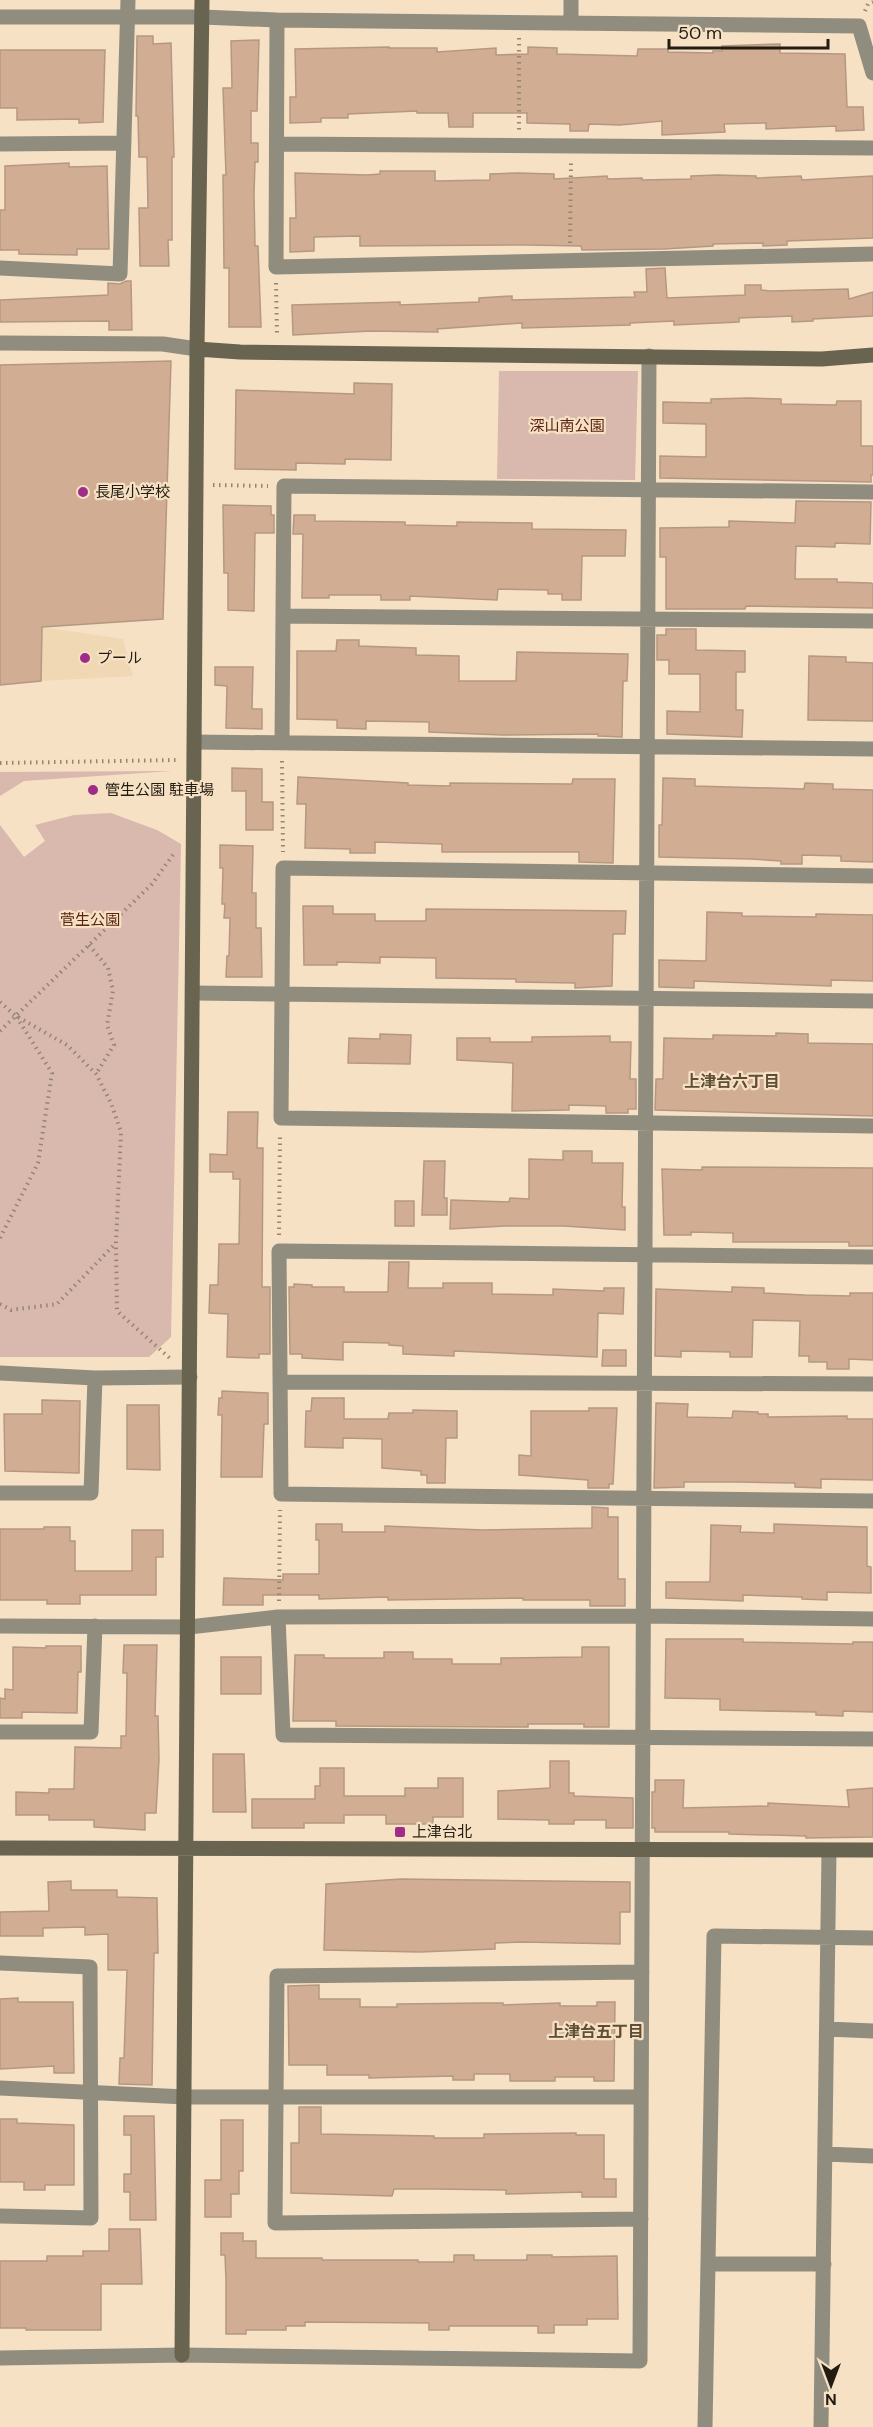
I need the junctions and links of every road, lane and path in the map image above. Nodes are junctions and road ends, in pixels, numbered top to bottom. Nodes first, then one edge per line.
1 (128, 0) edge
2 (202, 0) edge
3 (571, 0) edge
4 (0, 17) edge
5 (202, 17) junction
6 (127, 18) junction
7 (278, 20) junction
8 (519, 23) junction
9 (571, 23) junction
10 (873, 74) edge
11 (124, 143) junction
12 (0, 144) edge
13 (277, 144) junction
14 (519, 146) junction
15 (571, 146) junction
16 (873, 148) edge
17 (873, 254) edge
18 (570, 262) junction
19 (276, 267) junction
20 (0, 268) edge
21 (277, 339) dead end
22 (0, 343) edge
23 (197, 349) junction
24 (873, 355) edge
25 (649, 356) junction
26 (197, 485) junction
27 (284, 486) junction
28 (649, 490) junction
29 (873, 492) edge
30 (283, 616) junction
31 (648, 619) junction
32 (873, 621) edge
33 (195, 742) junction
34 (282, 743) junction
35 (647, 746) junction
36 (873, 749) edge
37 (195, 760) junction
38 (0, 763) edge
39 (181, 844) dead end
40 (283, 868) junction
41 (647, 873) junction
42 (873, 876) edge
43 (89, 945) junction
44 (193, 993) junction
45 (282, 994) junction
46 (646, 998) junction
47 (873, 1001) edge
48 (0, 1002) edge
49 (16, 1016) junction
50 (0, 1031) edge
51 (96, 1074) junction
52 (281, 1118) junction
53 (646, 1123) junction
54 (873, 1126) edge
55 (0, 1238) edge
56 (116, 1243) junction
57 (279, 1251) junction
58 (645, 1255) junction
59 (873, 1257) edge
60 (0, 1304) edge
61 (0, 1373) edge
62 (190, 1377) junction
63 (95, 1378) junction
64 (282, 1382) junction
65 (644, 1383) junction
66 (873, 1384) edge
67 (0, 1493) edge
68 (281, 1494) junction
69 (644, 1498) junction
70 (873, 1501) edge
71 (643, 1616) junction
72 (278, 1617) junction
73 (873, 1619) edge
74 (0, 1626) edge
75 (95, 1626) junction
76 (189, 1627) junction
77 (0, 1732) edge
78 (644, 1737) junction
79 (873, 1739) edge
80 (0, 1848) edge
81 (186, 1849) junction
82 (644, 1850) junction
83 (873, 1850) edge
84 (829, 1851) junction
85 (829, 1937) junction
86 (873, 1938) edge
87 (0, 1963) edge
88 (642, 1972) junction
89 (827, 2029) junction
90 (873, 2031) edge
91 (0, 2088) edge
92 (90, 2092) junction
93 (185, 2097) junction
94 (276, 2097) junction
95 (641, 2097) junction
96 (825, 2154) junction
97 (873, 2156) edge
98 (0, 2216) edge
99 (641, 2220) junction
100 (708, 2264) junction
101 (824, 2264) junction
102 (182, 2355) junction
103 (0, 2358) edge
104 (705, 2427) edge
105 (821, 2427) edge

1 - 6 street
2 - 5 street
3 - 9 street
4 - 6 street
5 - 6 street
5 - 7 street
5 - 23 street
6 - 11 street
7 - 8 street
7 - 13 street
8 - 9 street
8 - 14 path
9 - 10 street
11 - 12 street
11 - 20 street
13 - 14 street
13 - 19 street
14 - 15 street
15 - 16 street
15 - 18 path
17 - 18 street
18 - 19 street
19 - 21 path
22 - 23 street
23 - 25 street
23 - 26 street
24 - 25 street
25 - 28 street
26 - 27 path
26 - 33 street
27 - 28 street
27 - 30 street
28 - 29 street
28 - 31 street
30 - 31 street
30 - 34 street
31 - 32 street
31 - 35 street
33 - 34 street
33 - 37 street
34 - 35 street
34 - 40 path
35 - 36 street
35 - 41 street
37 - 38 path
37 - 44 street
39 - 43 path
40 - 41 street
40 - 45 street
41 - 42 street
41 - 46 street
43 - 49 path
43 - 51 path
44 - 45 street
44 - 62 street
45 - 46 street
45 - 52 street
46 - 47 street
46 - 53 street
48 - 49 path
49 - 50 path
49 - 51 path
49 - 55 path
51 - 56 path
52 - 53 street
52 - 57 path
53 - 54 street
53 - 58 street
56 - 60 path
56 - 62 path
57 - 58 street
57 - 64 street
58 - 59 street
58 - 65 street
61 - 63 street
62 - 63 street
62 - 76 street
63 - 67 street
64 - 65 street
64 - 68 street
65 - 66 street
65 - 69 street
68 - 69 street
68 - 72 path
69 - 70 street
69 - 71 street
71 - 72 street
71 - 73 street
71 - 78 street
72 - 76 street
72 - 78 street
74 - 75 street
75 - 76 street
75 - 77 street
76 - 81 street
78 - 79 street
78 - 82 street
80 - 81 street
81 - 82 street
81 - 93 street
82 - 84 street
82 - 88 street
83 - 84 street
84 - 85 street
85 - 86 street
85 - 89 street
85 - 100 street
87 - 92 street
88 - 94 street
88 - 95 street
89 - 90 street
89 - 96 street
91 - 92 street
92 - 93 street
92 - 98 street
93 - 94 street
93 - 102 street
94 - 95 street
94 - 99 street
95 - 99 street
96 - 97 street
96 - 101 street
99 - 102 street
100 - 101 street
100 - 104 street
101 - 105 street
102 - 103 street

